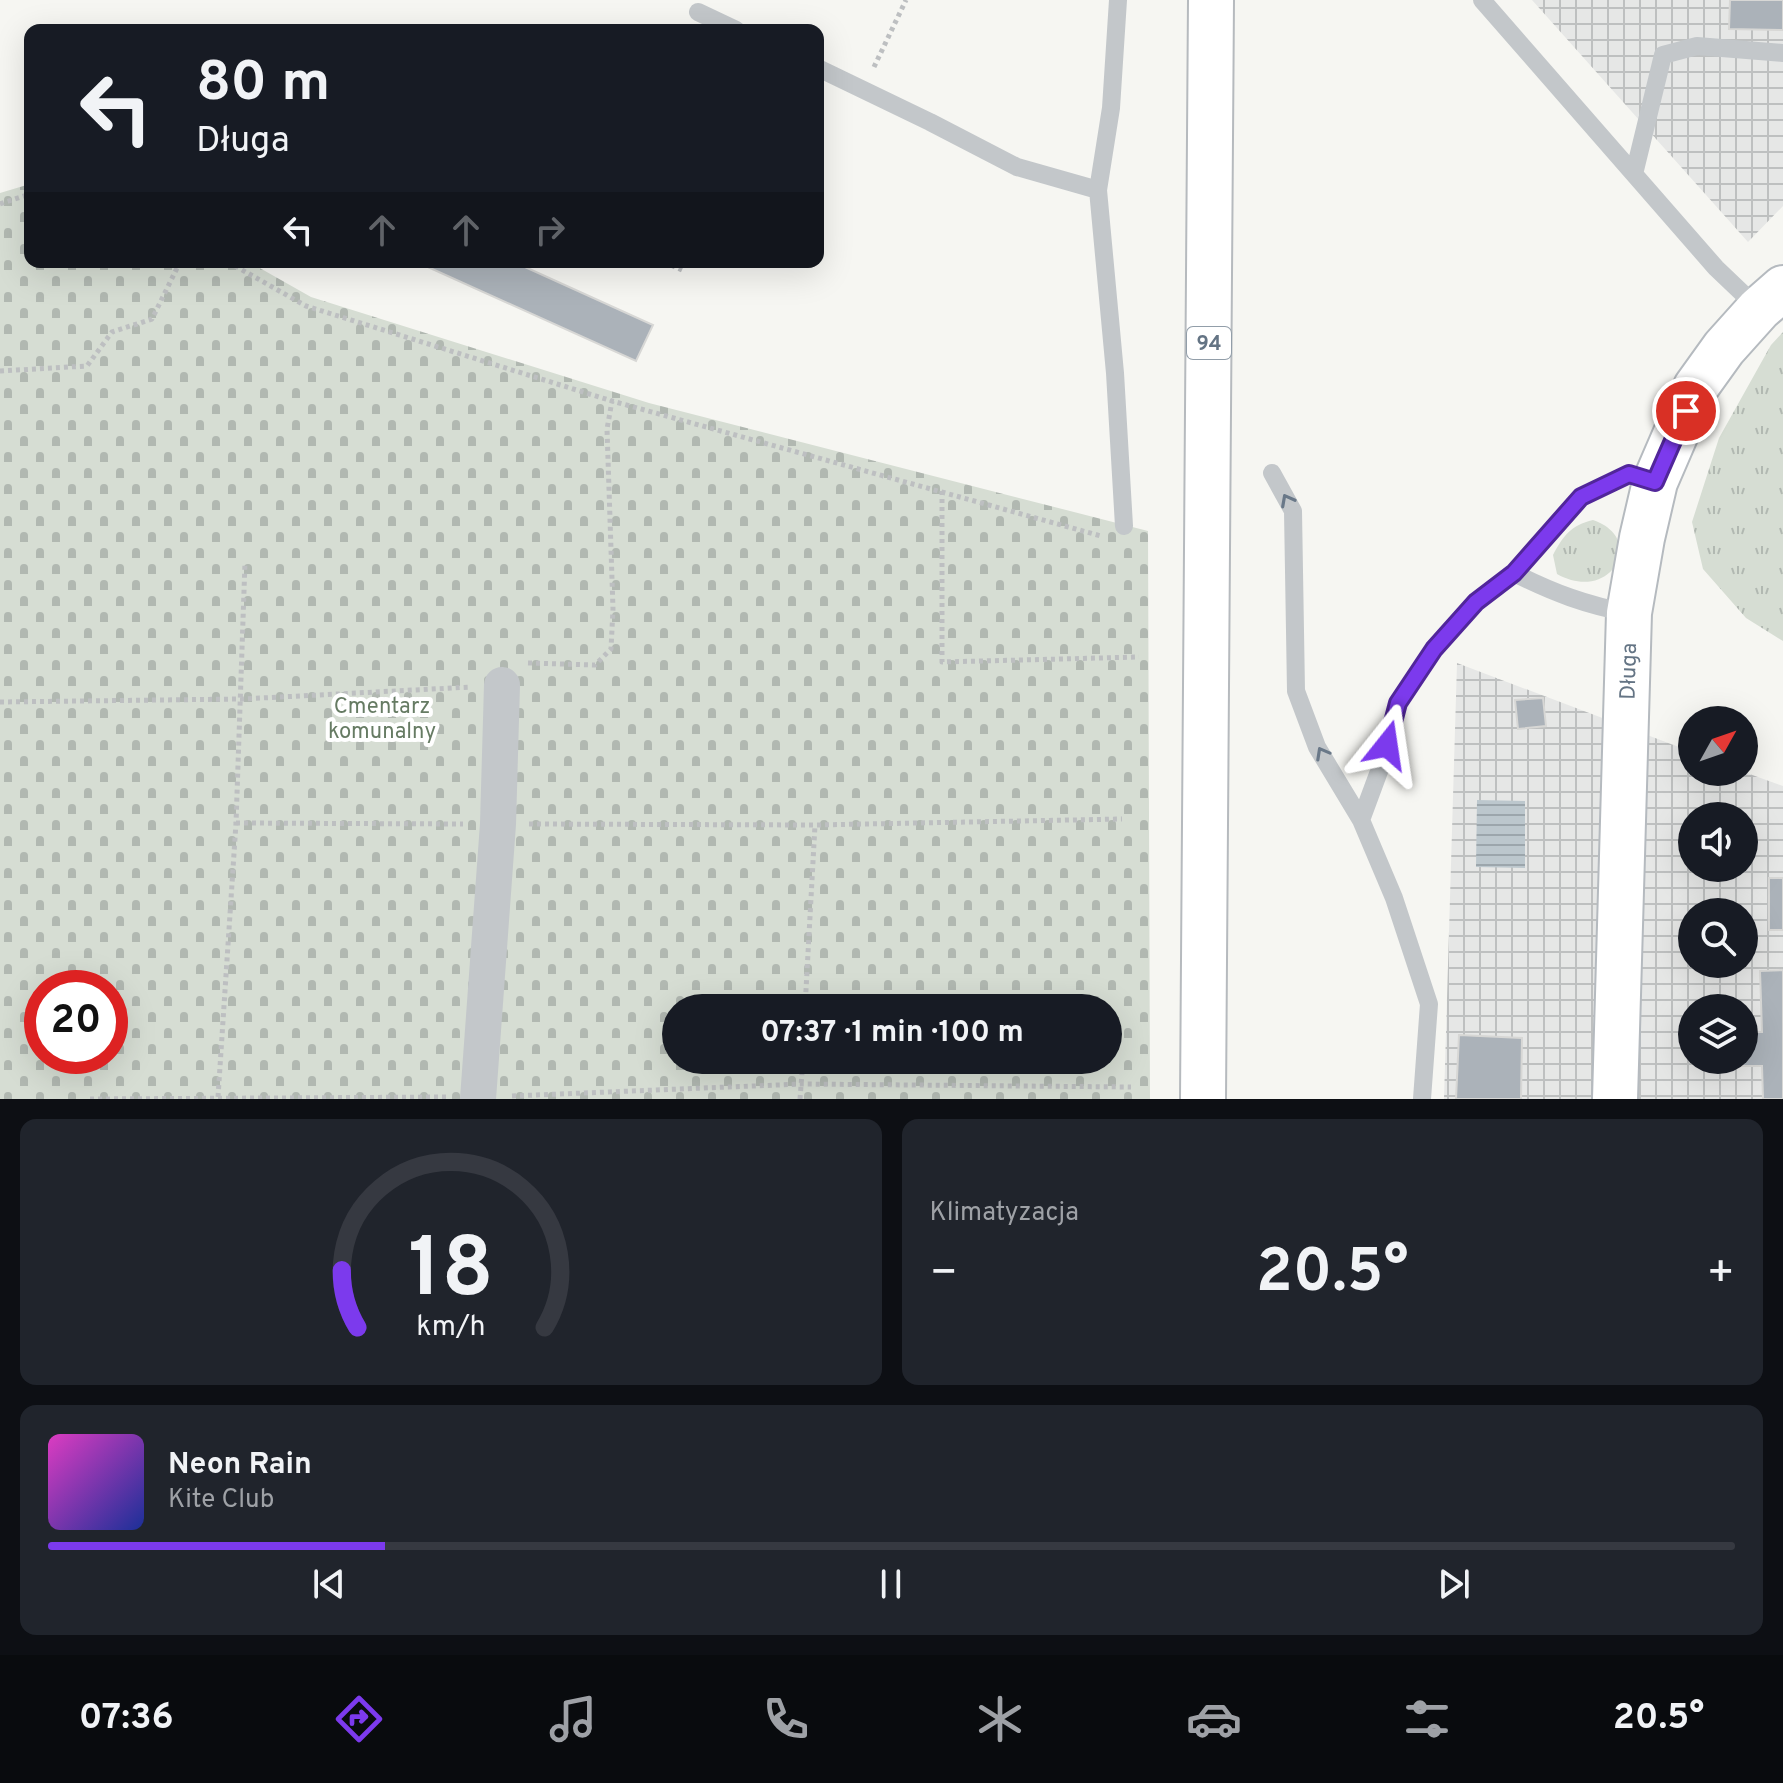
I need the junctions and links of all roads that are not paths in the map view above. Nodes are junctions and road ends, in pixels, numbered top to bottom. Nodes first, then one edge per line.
1 (1118, 0) edge
2 (1211, 0) edge
3 (1482, 0) edge
4 (698, 12) dead end
5 (723, 24) edge
6 (1783, 53) edge
7 (824, 71) edge
8 (1634, 174) junction
9 (1098, 190) junction
10 (1771, 298) edge
11 (1272, 473) dead end
12 (1655, 482) junction
13 (1124, 526) road end
14 (1514, 573) junction
15 (1629, 613) junction
16 (502, 685) road end
17 (1361, 820) junction
18 (478, 1098) edge
19 (1203, 1099) edge
20 (1422, 1099) edge
21 (1615, 1099) edge

1 - 9 lane
2 - 19 main road, 94
3 - 8 lane
4 - 5 lane
6 - 8 lane
7 - 9 lane
8 - 10 lane
9 - 13 lane
10 - 12 main road, Długa
17 -> 11 lane
12 - 14 lane
12 - 15 main road, Długa
14 - 15 lane
14 - 17 lane
15 - 21 main road, Długa
16 - 18 street
17 - 20 lane

